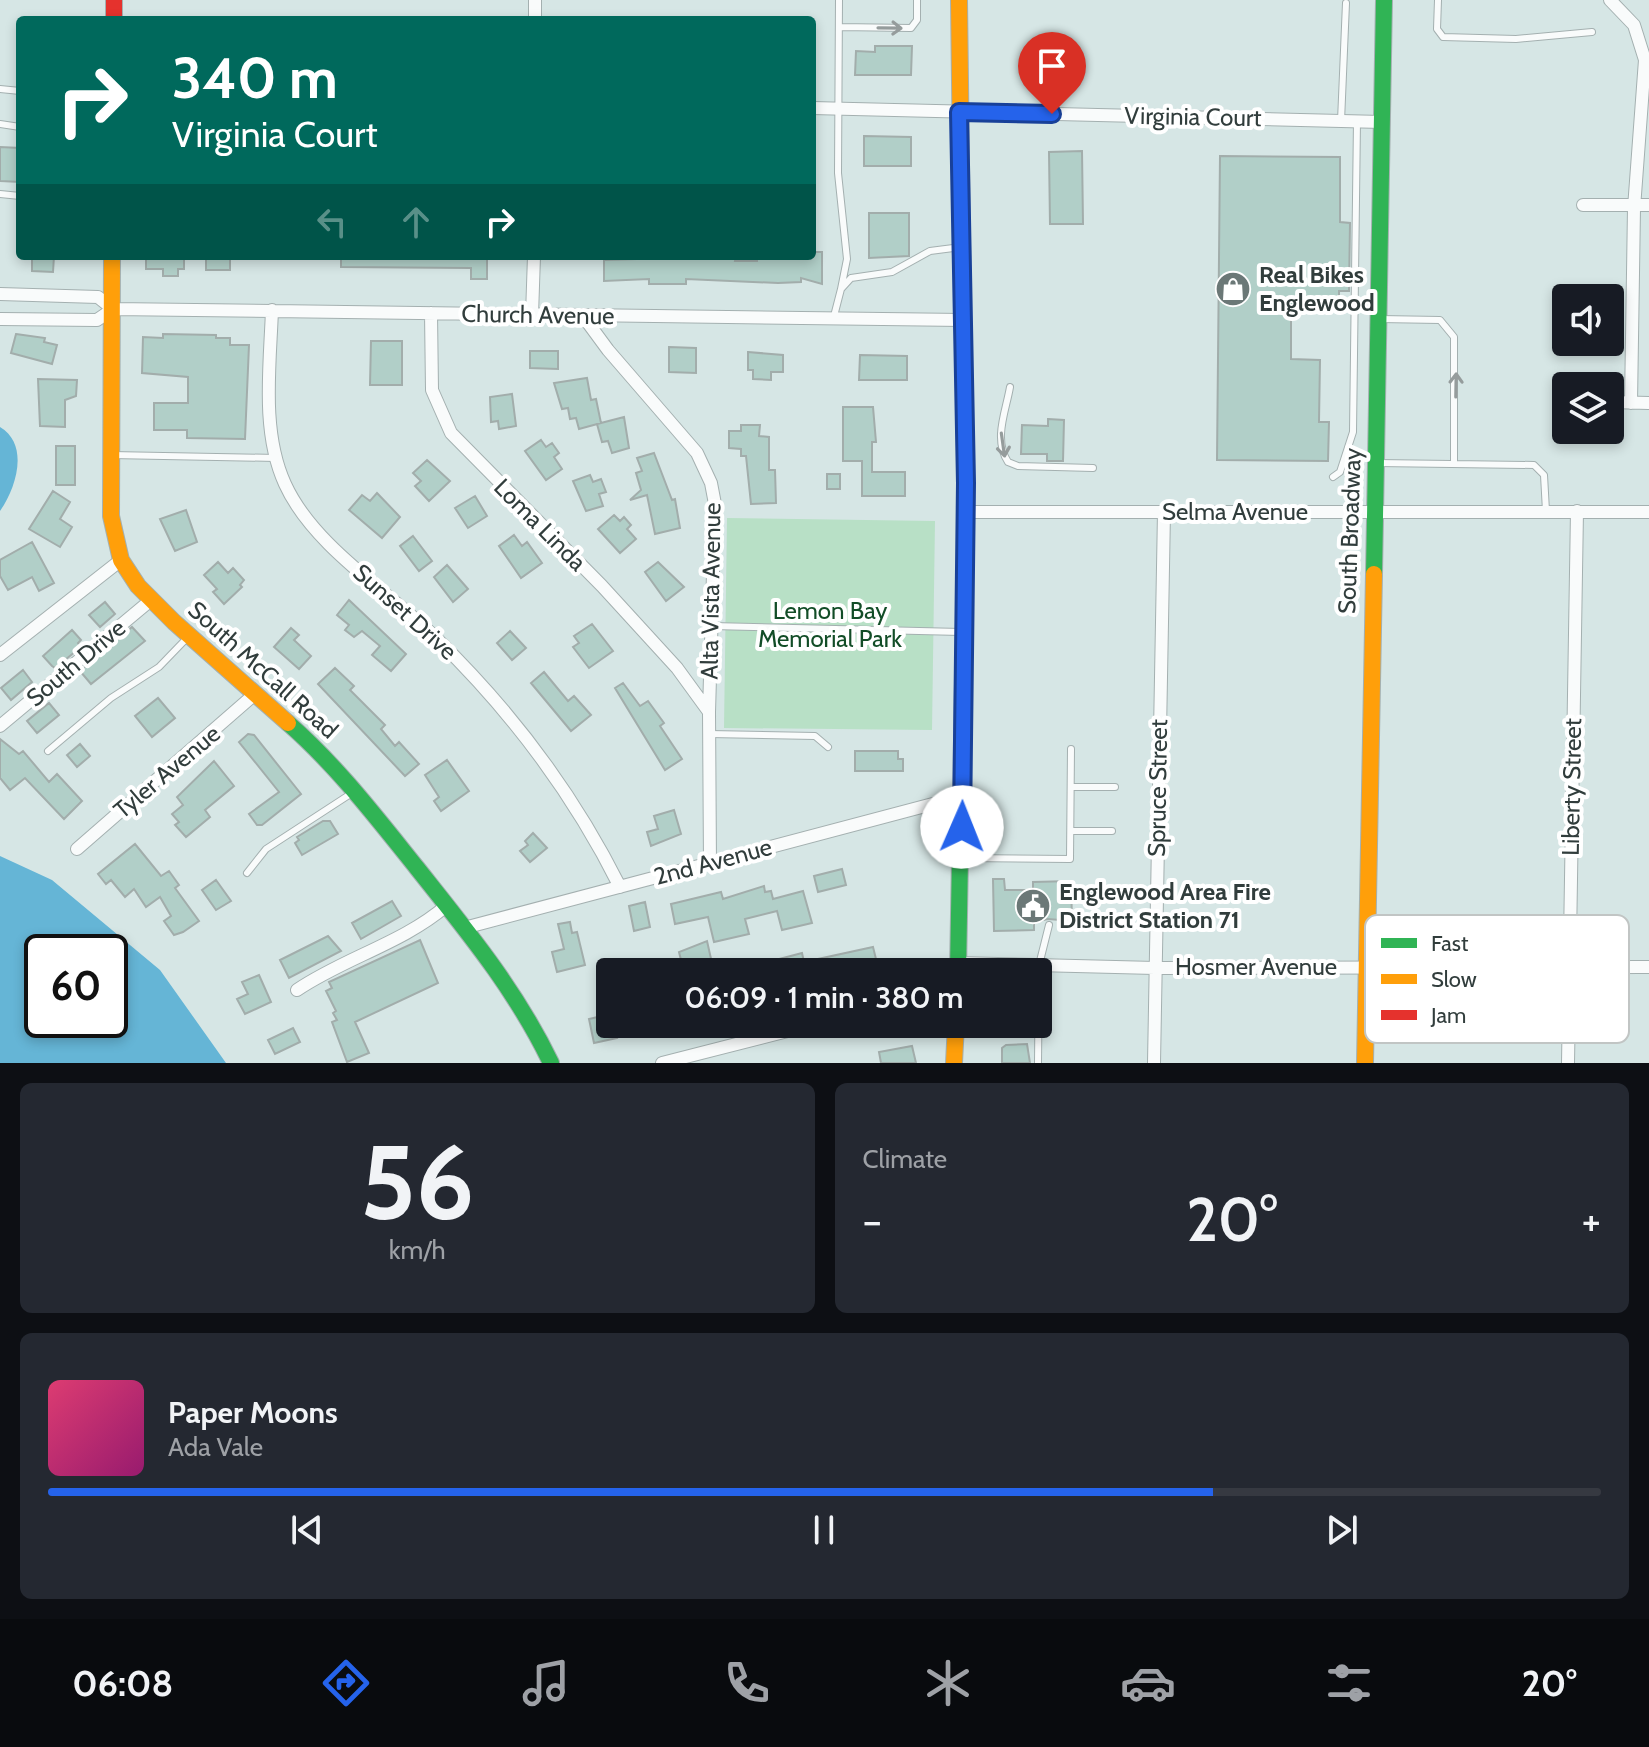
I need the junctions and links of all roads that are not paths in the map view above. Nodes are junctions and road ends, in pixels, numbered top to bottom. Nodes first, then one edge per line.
1 (839, 0) edge
2 (917, 0) edge
3 (959, 0) edge
4 (1384, 0) edge
5 (1438, 0) edge
6 (1610, 0) edge
7 (1346, 3) dead end
8 (839, 27) junction
9 (1592, 32) dead end
10 (1646, 53) edge
11 (816, 108) edge
12 (839, 109) junction
13 (959, 112) junction
14 (1341, 121) junction
15 (1357, 121) junction
16 (1382, 122) junction
17 (1583, 205) dead end
18 (1635, 205) junction
19 (1649, 205) edge
20 (961, 247) junction
21 (112, 260) edge
22 (534, 260) edge
23 (841, 289) junction
24 (0, 294) edge
25 (113, 309) junction
26 (272, 310) junction
27 (431, 313) junction
28 (532, 315) junction
29 (583, 316) junction
30 (0, 319) edge
31 (1380, 319) junction
32 (833, 320) junction
33 (963, 320) junction
34 (1010, 387) dead end
35 (1624, 403) edge
36 (1631, 403) junction
37 (1649, 403) edge
38 (111, 455) junction
39 (276, 458) junction
40 (1376, 463) junction
41 (1454, 463) junction
42 (1093, 468) dead end
43 (1333, 477) dead end
44 (1372, 511) junction
45 (1546, 511) junction
46 (1577, 511) junction
47 (966, 512) junction
48 (1164, 512) junction
49 (1649, 512) edge
50 (121, 560) junction
51 (151, 600) junction
52 (711, 626) junction
53 (964, 632) junction
54 (189, 636) junction
55 (0, 655) edge
56 (256, 693) junction
57 (709, 712) junction
58 (0, 726) edge
59 (709, 734) junction
60 (828, 747) dead end
61 (1071, 749) dead end
62 (48, 751) dead end
63 (1071, 787) junction
64 (1115, 787) dead end
65 (355, 791) junction
66 (963, 796) junction
67 (1071, 831) junction
68 (1112, 831) dead end
69 (77, 849) dead end
70 (962, 858) junction
71 (710, 863) junction
72 (247, 873) dead end
73 (620, 887) junction
74 (446, 906) junction
75 (1367, 915) edge
76 (1570, 915) edge
77 (1049, 925) dead end
78 (464, 928) junction
79 (958, 958) edge
80 (1041, 958) edge
81 (1052, 965) edge
82 (1365, 966) edge
83 (1629, 967) edge
84 (1649, 967) edge
85 (1155, 968) junction
86 (297, 990) dead end
87 (760, 1038) edge
88 (955, 1038) edge
89 (1038, 1038) edge
90 (1365, 1043) edge
91 (1568, 1043) edge
92 (551, 1063) edge
93 (662, 1063) edge
94 (954, 1063) edge
95 (1038, 1063) edge
96 (1154, 1063) edge
97 (1365, 1063) edge
98 (1568, 1063) edge

1 - 8 lane
8 -> 2 lane
3 - 13 street
4 - 16 street, South Broadway
5 - 9 lane
6 - 10 street
7 - 14 lane
8 - 12 lane
10 - 18 street
11 - 12 street, Virginia Court
12 - 13 street, Virginia Court
12 - 23 lane
13 - 14 street, Virginia Court
13 - 20 street
14 - 15 street, Virginia Court
15 - 16 street, Virginia Court
15 - 43 lane
16 - 31 street, South Broadway
17 - 18 street
18 - 19 street
18 - 36 street
20 - 23 lane
20 - 33 street
21 - 25 street, South McCall Road
22 - 28 street
23 - 32 lane
24 - 25 street
25 - 26 street, Church Avenue
25 - 30 street
25 - 38 street, South McCall Road
26 - 27 street, Church Avenue
26 - 39 street, Sunset Drive
27 - 28 street, Church Avenue
27 - 57 street, Loma Linda
28 - 29 street, Church Avenue
29 - 32 street, Church Avenue
29 - 52 street, Alta Vista Avenue
31 - 40 street, South Broadway
41 -> 31 lane
32 - 33 street, Church Avenue
33 - 47 street
34 -> 42 lane
35 - 36 street
36 - 37 street
38 - 39 lane
38 - 50 street, South McCall Road
39 - 73 street, Sunset Drive
40 - 41 lane
40 - 44 street, South Broadway
41 - 45 lane
44 - 45 street, Selma Avenue
44 - 48 street, Selma Avenue
44 - 75 street, South Broadway
45 - 46 street, Selma Avenue
46 - 49 street, Selma Avenue
46 - 76 street, Liberty Street
47 - 48 street, Selma Avenue
47 - 53 street
48 - 85 street, Spruce Street
50 - 51 street, South McCall Road
50 - 55 street
51 - 54 street, South McCall Road
51 - 58 street, South Drive
52 - 53 lane
52 - 57 street, Alta Vista Avenue
53 - 66 street
54 - 56 street, South McCall Road
54 - 62 lane
56 - 65 street, South McCall Road
56 - 69 street, Tyler Avenue
57 - 59 street, Alta Vista Avenue
59 - 60 lane
59 - 71 street, Alta Vista Avenue
61 - 63 lane
63 - 64 lane
63 - 67 lane
65 - 72 lane
65 - 74 street, South McCall Road
66 - 70 street
66 - 71 street, 2nd Avenue
67 - 68 lane
67 - 70 lane
70 - 79 street
71 - 73 street, 2nd Avenue
73 - 78 street, 2nd Avenue
74 - 78 street, South McCall Road
74 - 86 street
77 - 80 lane
78 - 92 street, South McCall Road
81 - 85 street, Hosmer Avenue
82 - 85 street, Hosmer Avenue
83 - 84 street, Hosmer Avenue
85 - 96 street, Spruce Street
87 - 93 street
88 - 94 street
89 - 95 lane
90 - 97 street, South Broadway
91 - 98 street, Liberty Street

